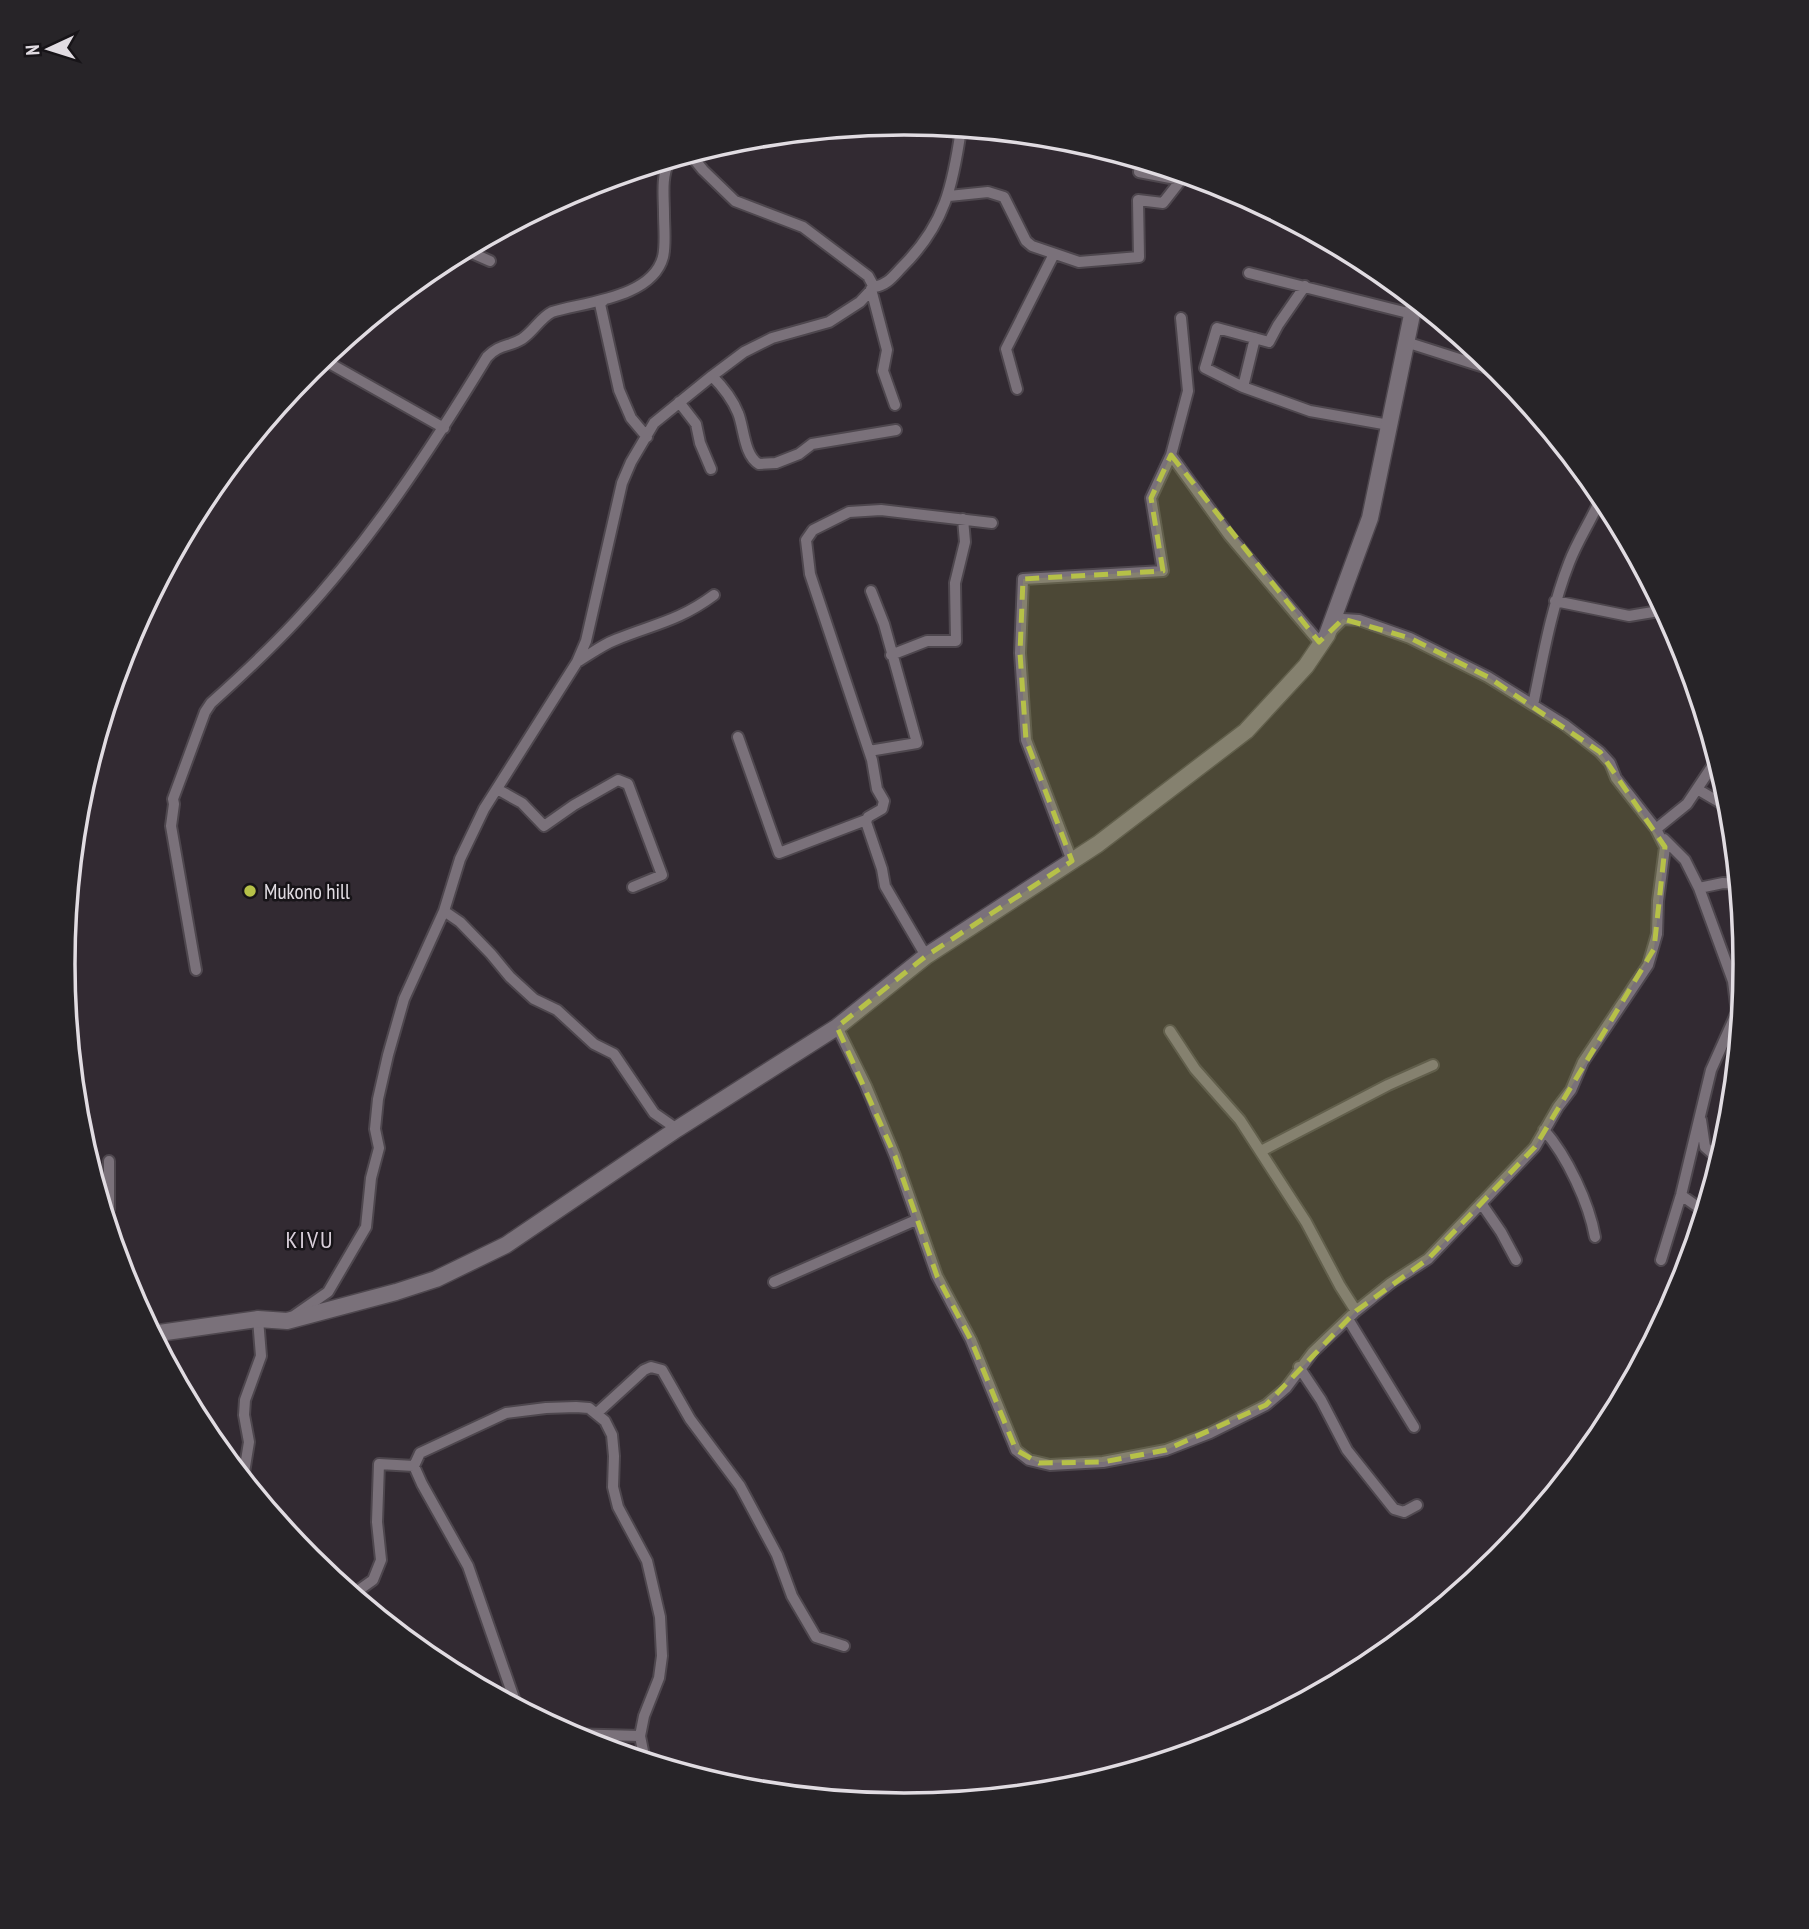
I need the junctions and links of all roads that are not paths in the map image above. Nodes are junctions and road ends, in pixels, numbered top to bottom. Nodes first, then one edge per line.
1 (960, 137) edge
2 (696, 162) edge
3 (1139, 170) edge
4 (666, 171) edge
5 (1162, 176) edge
6 (1179, 182) edge
7 (949, 196) junction
8 (1054, 254) junction
9 (476, 255) edge
10 (490, 261) dead end
11 (1249, 273) dead end
12 (1305, 286) junction
13 (872, 288) junction
14 (603, 301) junction
15 (1408, 306) edge
16 (1412, 310) edge
17 (1181, 318) dead end
18 (1255, 338) junction
19 (1406, 340) junction
20 (332, 365) edge
21 (1476, 365) edge
22 (712, 376) junction
23 (1243, 387) junction
24 (1017, 389) dead end
25 (679, 402) junction
26 (895, 405) dead end
27 (1390, 425) junction
28 (444, 428) junction
29 (895, 430) dead end
30 (647, 437) junction
31 (1171, 455) junction
32 (711, 469) dead end
33 (1597, 509) edge
34 (963, 519) junction
35 (992, 523) dead end
36 (871, 591) dead end
37 (714, 595) dead end
38 (1555, 601) junction
39 (1654, 612) edge
40 (1324, 639) junction
41 (891, 655) junction
42 (577, 662) junction
43 (1533, 705) junction
44 (738, 737) dead end
45 (869, 751) junction
46 (1710, 769) edge
47 (497, 789) junction
48 (1697, 789) junction
49 (1718, 801) edge
50 (866, 820) junction
51 (1659, 833) junction
52 (1072, 861) junction
53 (1730, 883) edge
54 (633, 887) dead end
55 (1699, 888) junction
56 (444, 911) junction
57 (926, 956) junction
58 (197, 970) dead end
59 (1733, 983) edge
60 (837, 1027) junction
61 (1731, 1029) edge
62 (1170, 1031) dead end
63 (1433, 1065) dead end
64 (1700, 1114) junction
65 (677, 1129) junction
66 (1545, 1130) junction
67 (1705, 1147) junction
68 (1261, 1151) junction
69 (1690, 1153) junction
70 (1711, 1153) edge
71 (109, 1161) dead end
72 (1681, 1195) junction
73 (109, 1196) edge
74 (1480, 1203) junction
75 (1697, 1206) edge
76 (916, 1220) junction
77 (1595, 1237) dead end
78 (1516, 1260) dead end
79 (1661, 1260) dead end
80 (774, 1282) dead end
81 (1352, 1315) junction
82 (258, 1319) junction
83 (286, 1321) junction
84 (162, 1333) edge
85 (1299, 1367) junction
86 (597, 1413) junction
87 (1414, 1427) dead end
88 (245, 1466) edge
89 (414, 1466) junction
90 (1417, 1505) dead end
91 (360, 1589) edge
92 (844, 1646) dead end
93 (513, 1695) edge
94 (597, 1735) edge
95 (640, 1736) junction
96 (643, 1751) edge

1 - 7 street
2 - 13 street
3 - 5 street
4 - 14 street
6 - 8 street
7 - 8 street
7 - 13 street
8 - 24 street
9 - 10 street
11 - 12 street
12 - 15 street
12 - 18 street
13 - 22 street
13 - 26 street
14 - 28 street
14 - 30 street
16 - 19 street
17 - 31 street
18 - 23 street
18 - 23 street
19 - 21 street
19 - 27 street
20 - 28 street
22 - 25 street
22 - 29 street
23 - 27 street
25 - 30 street
25 - 32 street
27 - 40 street
28 - 58 street
30 - 42 street
31 - 40 street
31 - 52 street
33 - 38 street
34 - 35 street
34 - 41 street
34 - 45 street
36 - 41 street
37 - 42 street
38 - 39 street
38 - 43 street
40 - 43 street
40 - 52 street
41 - 45 street
42 - 47 street
43 - 51 street
44 - 50 street
45 - 50 street
46 - 48 street
47 - 54 street
47 - 56 street
48 - 49 street
48 - 51 street
50 - 57 street
51 - 55 street
51 - 66 street
52 - 57 street
53 - 55 street
55 - 59 street
56 - 65 street
56 - 83 street
57 - 60 street
60 - 65 street
60 - 76 street
61 - 64 street
62 - 68 street
63 - 68 street
64 - 67 street
64 - 69 street
65 - 83 street
66 - 74 street
66 - 77 street
67 - 69 street
67 - 70 street
68 - 81 street
69 - 72 street
71 - 73 street
72 - 75 street
72 - 79 street
74 - 78 street
74 - 81 street
76 - 80 street
76 - 85 street
81 - 85 street
81 - 87 street
82 - 83 street
82 - 84 street
82 - 88 street
85 - 90 street
86 - 89 street
86 - 92 street
86 - 95 street
89 - 91 street
89 - 93 street
94 - 95 street
95 - 96 street

